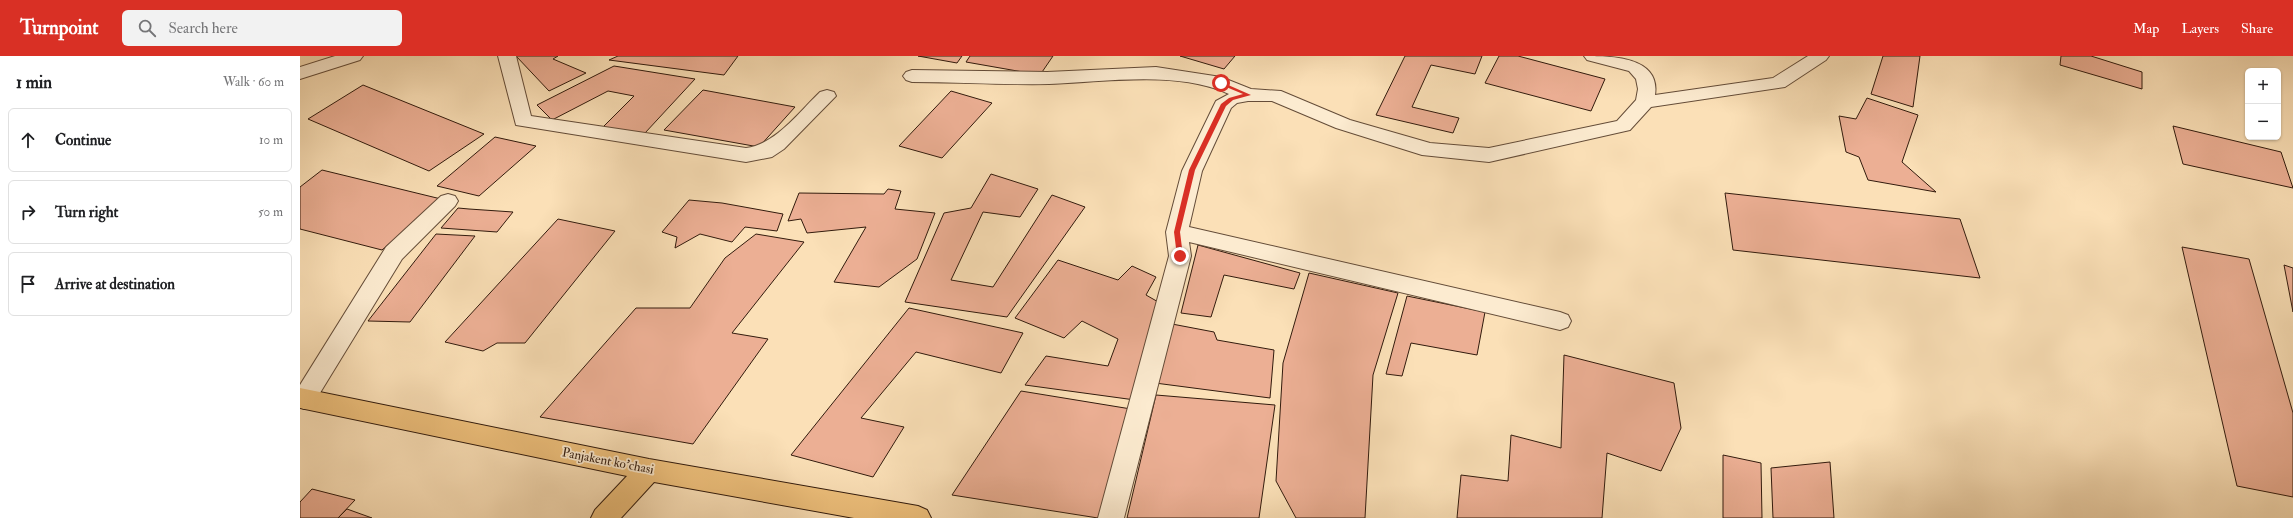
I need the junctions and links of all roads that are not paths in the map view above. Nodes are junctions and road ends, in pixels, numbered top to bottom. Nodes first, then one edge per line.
1 (354, 56) edge
2 (507, 56) edge
3 (1593, 56) edge
4 (1820, 56) edge
5 (300, 73) edge
6 (912, 76) dead end
7 (1248, 95) junction
8 (827, 96) dead end
9 (1645, 102) junction
10 (448, 201) dead end
11 (1177, 232) junction
12 (1560, 320) dead end
13 (302, 399) edge
14 (649, 470) junction
15 (604, 518) edge
16 (918, 518) edge
17 (1111, 518) edge

1 - 5 street
2 - 8 street
3 - 9 street
4 - 9 street
6 - 7 street
7 - 9 street
7 - 11 street
10 - 13 street
11 - 12 street
11 - 17 street
13 - 14 main road, Panjakent ko'chasi
14 - 15 main road
14 - 16 main road, Panjakent ko'chasi

